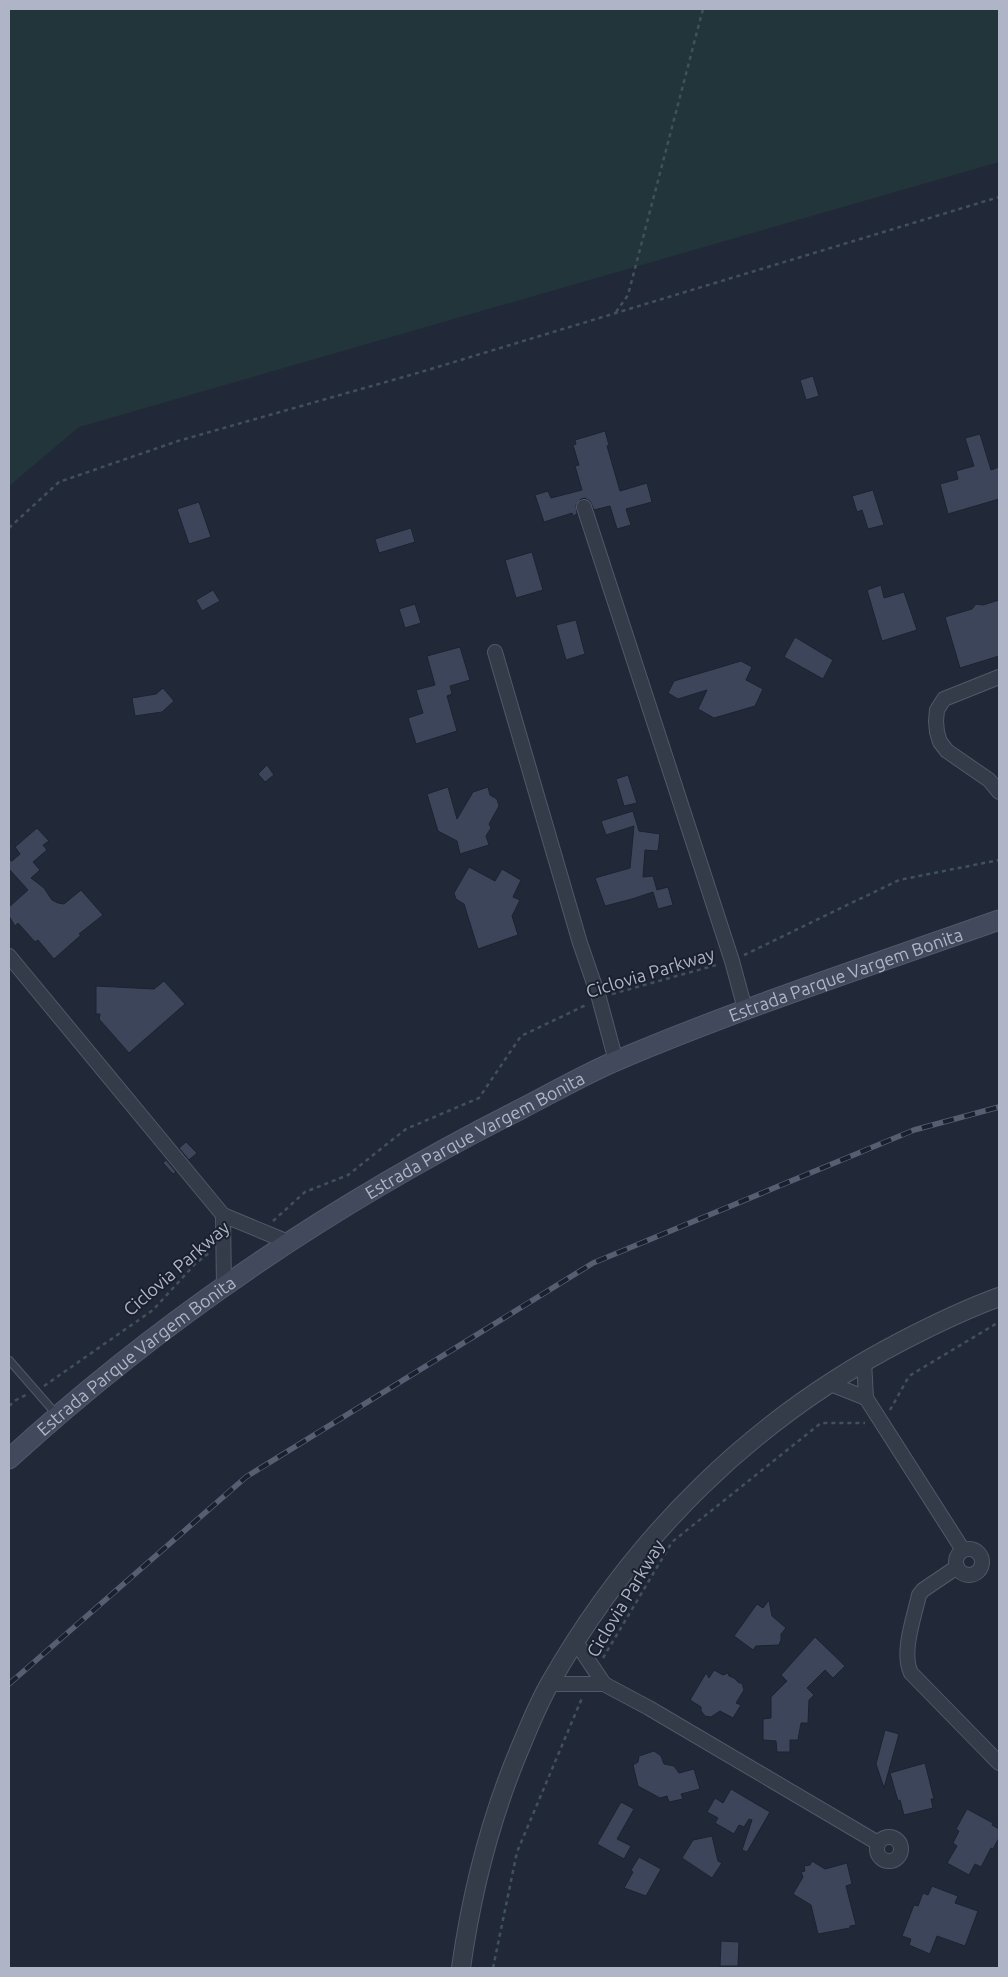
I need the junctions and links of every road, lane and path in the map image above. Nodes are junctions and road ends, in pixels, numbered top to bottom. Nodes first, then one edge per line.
1 (703, 9) edge
2 (999, 197) edge
3 (615, 313) junction
4 (584, 507) dead end
5 (9, 528) edge
6 (495, 652) dead end
7 (999, 677) edge
8 (999, 792) edge
9 (999, 860) edge
10 (999, 920) edge
11 (9, 956) edge
12 (732, 960) junction
13 (599, 998) junction
14 (745, 1009) junction
15 (616, 1061) junction
16 (223, 1215) junction
17 (271, 1223) dead end
18 (223, 1241) junction
19 (288, 1242) junction
20 (224, 1287) junction
21 (999, 1297) edge
22 (999, 1322) edge
23 (9, 1360) edge
24 (864, 1361) junction
25 (828, 1382) junction
26 (37, 1391) junction
27 (866, 1398) junction
28 (9, 1406) edge
29 (57, 1415) junction
30 (883, 1424) junction
31 (9, 1459) edge
32 (963, 1550) junction
33 (957, 1567) junction
34 (576, 1642) junction
35 (592, 1677) junction
36 (549, 1684) junction
37 (999, 1763) edge
38 (878, 1844) dead end
39 (460, 1968) edge
40 (493, 1968) edge

1 - 3 path
2 - 3 path
3 - 5 path
4 - 12 street
6 - 13 street
7 - 8 street
9 - 12 path, Ciclovia Parkway
10 - 14 main road, Estrada Parque Vargem Bonita
11 - 16 street
12 - 13 path, Ciclovia Parkway
12 - 14 street
13 - 15 street
13 - 17 path, Ciclovia Parkway
14 - 15 main road, Estrada Parque Vargem Bonita
15 - 19 main road, Estrada Parque Vargem Bonita
16 - 18 street
16 - 19 street
18 - 20 street
18 - 26 path, Ciclovia Parkway
19 - 20 main road, Estrada Parque Vargem Bonita
20 - 29 main road, Estrada Parque Vargem Bonita
21 - 24 street
22 - 30 path
23 - 26 lane
24 - 25 street
24 - 27 street
25 - 27 street
25 - 34 street
26 - 28 path, Ciclovia Parkway
26 - 29 lane
27 - 30 street
29 - 31 main road, Estrada Parque Vargem Bonita
30 - 32 street
30 - 35 path, Ciclovia Parkway
32 - 33 street
32 - 33 street
33 - 37 street
34 - 35 street
34 - 36 street
35 - 36 street
35 - 38 street
35 - 40 path, Ciclovia Parkway
36 - 39 street

